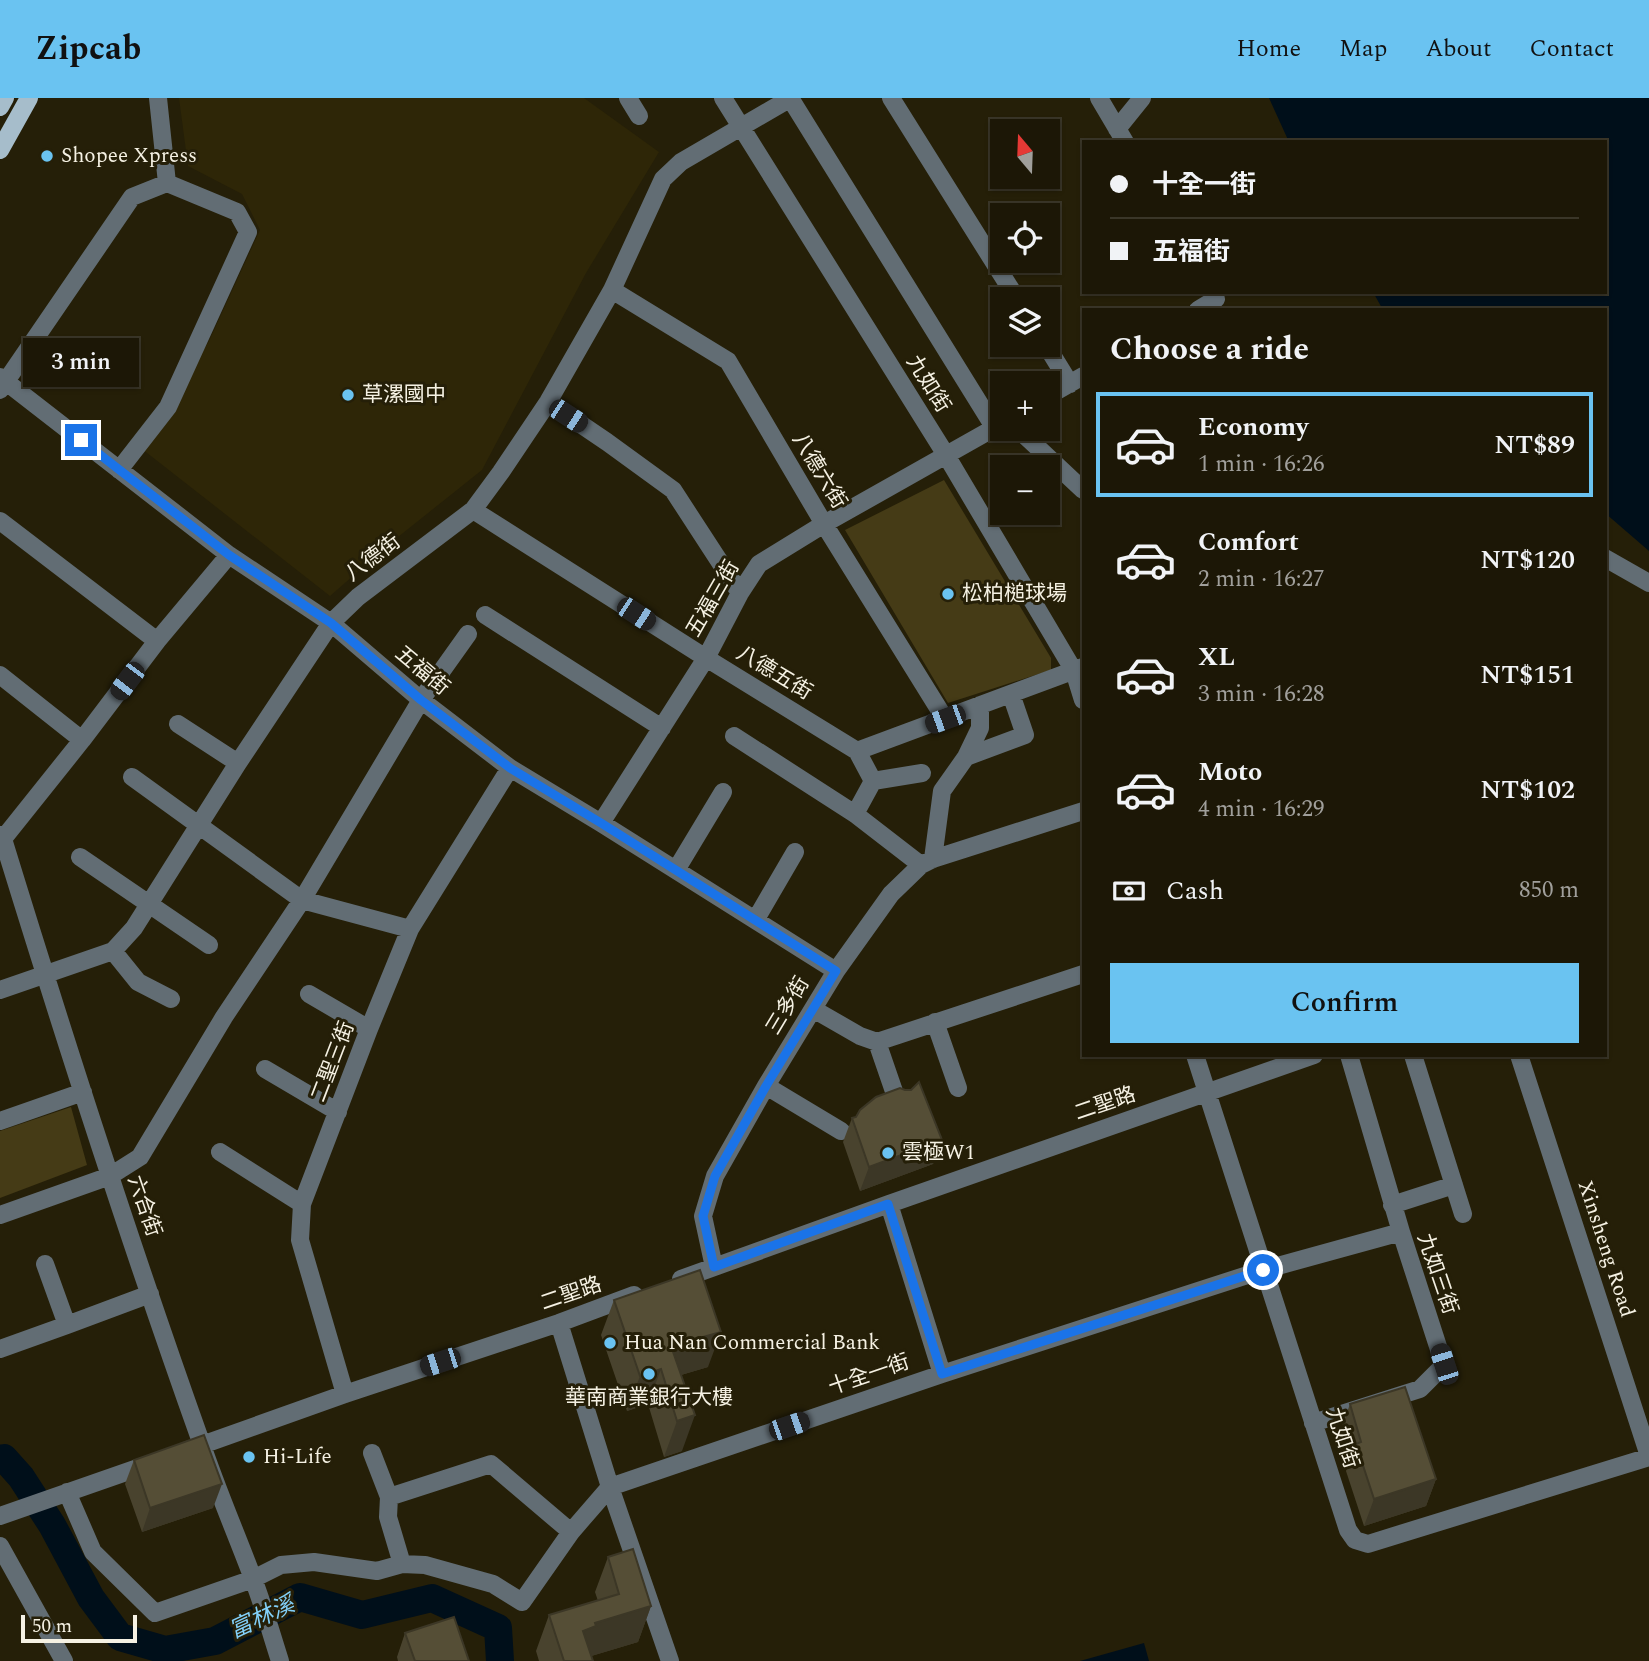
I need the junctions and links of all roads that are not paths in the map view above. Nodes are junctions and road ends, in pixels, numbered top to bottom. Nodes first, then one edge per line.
1 (5, 98) edge
2 (29, 98) edge
3 (158, 98) edge
4 (628, 98) edge
5 (723, 98) edge
6 (791, 98) edge
7 (891, 98) edge
8 (1099, 98) edge
9 (1142, 98) edge
10 (0, 107) edge
11 (639, 116) dead end
12 (741, 126) junction
13 (1121, 135) edge
14 (0, 150) edge
15 (167, 183) junction
16 (1009, 287) edge
17 (612, 290) junction
18 (1057, 357) edge
19 (1077, 380) edge
20 (2, 383) edge
21 (1060, 389) edge
22 (548, 402) junction
23 (990, 411) edge
24 (990, 430) edge
25 (1031, 441) edge
26 (946, 455) junction
27 (119, 470) junction
28 (1082, 489) edge
29 (473, 510) junction
30 (0, 521) edge
31 (824, 524) junction
32 (229, 555) junction
33 (1607, 559) edge
34 (1649, 583) edge
35 (740, 593) junction
36 (485, 615) dead end
37 (331, 623) junction
38 (468, 634) dead end
39 (157, 641) junction
40 (706, 658) junction
41 (1079, 669) edge
42 (0, 675) edge
43 (1082, 692) edge
44 (1011, 694) junction
45 (421, 700) junction
46 (981, 705) junction
47 (945, 719) junction
48 (178, 724) dead end
49 (662, 729) junction
50 (734, 736) dead end
51 (82, 740) junction
52 (857, 751) junction
53 (966, 757) junction
54 (238, 763) junction
55 (510, 768) junction
56 (922, 773) dead end
57 (132, 777) dead end
58 (873, 781) junction
59 (723, 792) dead end
60 (1082, 811) edge
61 (855, 814) junction
62 (601, 823) junction
63 (198, 826) junction
64 (1, 837) edge
65 (795, 852) dead end
66 (80, 857) dead end
67 (927, 862) junction
68 (676, 870) junction
69 (302, 900) junction
70 (149, 904) junction
71 (756, 919) junction
72 (410, 929) junction
73 (209, 945) dead end
74 (113, 951) junction
75 (836, 971) junction
76 (1082, 974) edge
77 (45, 975) junction
78 (0, 990) edge
79 (309, 994) dead end
80 (171, 999) dead end
81 (813, 1009) junction
82 (935, 1022) junction
83 (369, 1029) junction
84 (877, 1042) junction
85 (1196, 1057) edge
86 (1308, 1057) edge
87 (1350, 1057) edge
88 (1414, 1057) edge
89 (1520, 1057) edge
90 (265, 1069) dead end
91 (766, 1086) junction
92 (958, 1088) dead end
93 (83, 1092) junction
94 (1206, 1093) junction
95 (898, 1102) edge
96 (338, 1112) junction
97 (0, 1121) edge
98 (841, 1131) dead end
99 (220, 1152) dead end
100 (110, 1176) junction
101 (1454, 1185) junction
102 (302, 1204) junction
103 (888, 1204) junction
104 (1392, 1205) junction
105 (1464, 1214) dead end
106 (0, 1215) edge
107 (1401, 1232) junction
108 (44, 1264) dead end
109 (714, 1267) junction
110 (1263, 1270) junction
111 (150, 1294) junction
112 (559, 1323) junction
113 (67, 1325) junction
114 (0, 1349) edge
115 (942, 1374) junction
116 (345, 1394) junction
117 (1313, 1423) junction
118 (202, 1446) junction
119 (372, 1453) dead end
120 (1649, 1457) edge
121 (610, 1487) junction
122 (66, 1492) junction
123 (389, 1497) junction
124 (0, 1517) edge
125 (571, 1532) junction
126 (0, 1546) edge
127 (402, 1564) junction
128 (255, 1583) junction
129 (64, 1661) edge
130 (281, 1661) edge
131 (670, 1661) edge

1 - 10 main road
2 - 14 main road
3 - 15 street
4 - 11 street
5 - 12 street, 九如街
6 - 12 street, 八德街
6 - 23 street
7 - 16 street
8 - 13 street
9 - 13 street
12 - 17 street, 八德街
12 - 26 street, 九如街
15 - 20 street
15 - 27 street
17 - 22 street, 八德街
17 - 31 street, 八德六街
18 - 19 street
19 - 21 street
20 - 27 street, 五福街
22 - 29 street, 八德街
22 - 35 street
24 - 26 street, 五福三街
25 - 28 street
26 - 31 street, 五福三街
26 - 41 street, 九如街
27 - 32 street, 五福街
29 - 37 street, 八德街
29 - 40 street, 八德五街
30 - 39 street
31 - 35 street, 五福三街
31 - 47 street, 八德六街
32 - 37 street, 五福街
32 - 39 street
33 - 34 street
35 - 40 street, 五福三街
36 - 49 street
37 - 45 street, 五福街
37 - 54 street, 八德街
38 - 45 street
39 - 51 street
40 - 49 street, 五福三街
40 - 52 street, 八德五街
41 - 43 street, 九如街
41 - 44 street
42 - 51 street
44 - 46 street
44 - 53 street
45 - 55 street, 五福街
45 - 69 street
46 - 47 street
46 - 53 street
47 - 52 street
48 - 54 street
49 - 62 street, 五福三街
50 - 61 street
51 - 64 street
52 - 58 street
53 - 67 street
54 - 63 street, 八德街
55 - 62 street, 五福街
55 - 72 street, 二聖三街
56 - 58 street
57 - 63 street
58 - 61 street
59 - 68 street
60 - 67 street, 三多街
61 - 67 street
62 - 68 street, 五福街
63 - 69 street
63 - 70 street, 八德街
64 - 77 street, 六合街
65 - 71 street
66 - 70 street
67 - 75 street, 三多街
68 - 71 street, 五福街
69 - 72 street
69 - 100 street
70 - 73 street
70 - 74 street, 八德街
71 - 75 street, 五福街
72 - 83 street, 二聖三街
74 - 77 street, 八德街
74 - 80 street
75 - 81 street, 三多街
76 - 82 street
77 - 78 street, 八德街
77 - 93 street, 六合街
79 - 83 street
81 - 84 street
81 - 91 street, 三多街
82 - 84 street
82 - 92 street
83 - 96 street, 二聖三街
84 - 95 street
85 - 94 street, 九如街
86 - 94 street, 二聖路
87 - 104 street
88 - 101 street
89 - 120 street, Xinsheng Road
90 - 96 street
91 - 98 street
91 - 109 street, 三多街
93 - 97 street
93 - 100 street, 六合街
94 - 103 street, 二聖路
94 - 110 street, 九如街
96 - 102 street, 二聖三街
99 - 102 street
100 - 106 street
100 - 111 street, 六合街
101 - 104 street
101 - 105 street
102 - 116 street, 二聖三街
103 - 109 street, 二聖路
103 - 115 street
104 - 107 street
107 - 110 street, 九如三街
107 - 117 street, 九如三街
108 - 113 street
109 - 112 street, 二聖路
110 - 115 street, 十全一街
110 - 117 street, 九如街
111 - 113 street
111 - 118 street, 六合街
112 - 116 street, 二聖路
112 - 121 street
113 - 114 street
115 - 121 street, 十全一街
116 - 118 street, 二聖路
117 - 120 street, 九如街
118 - 122 street, 二聖路
118 - 128 street, 六合街
119 - 123 street
121 - 125 street
121 - 131 street
122 - 124 street, 二聖路
122 - 128 street
123 - 125 street
123 - 127 street
125 - 127 street
126 - 129 street
127 - 128 street
128 - 130 street, 六合街

